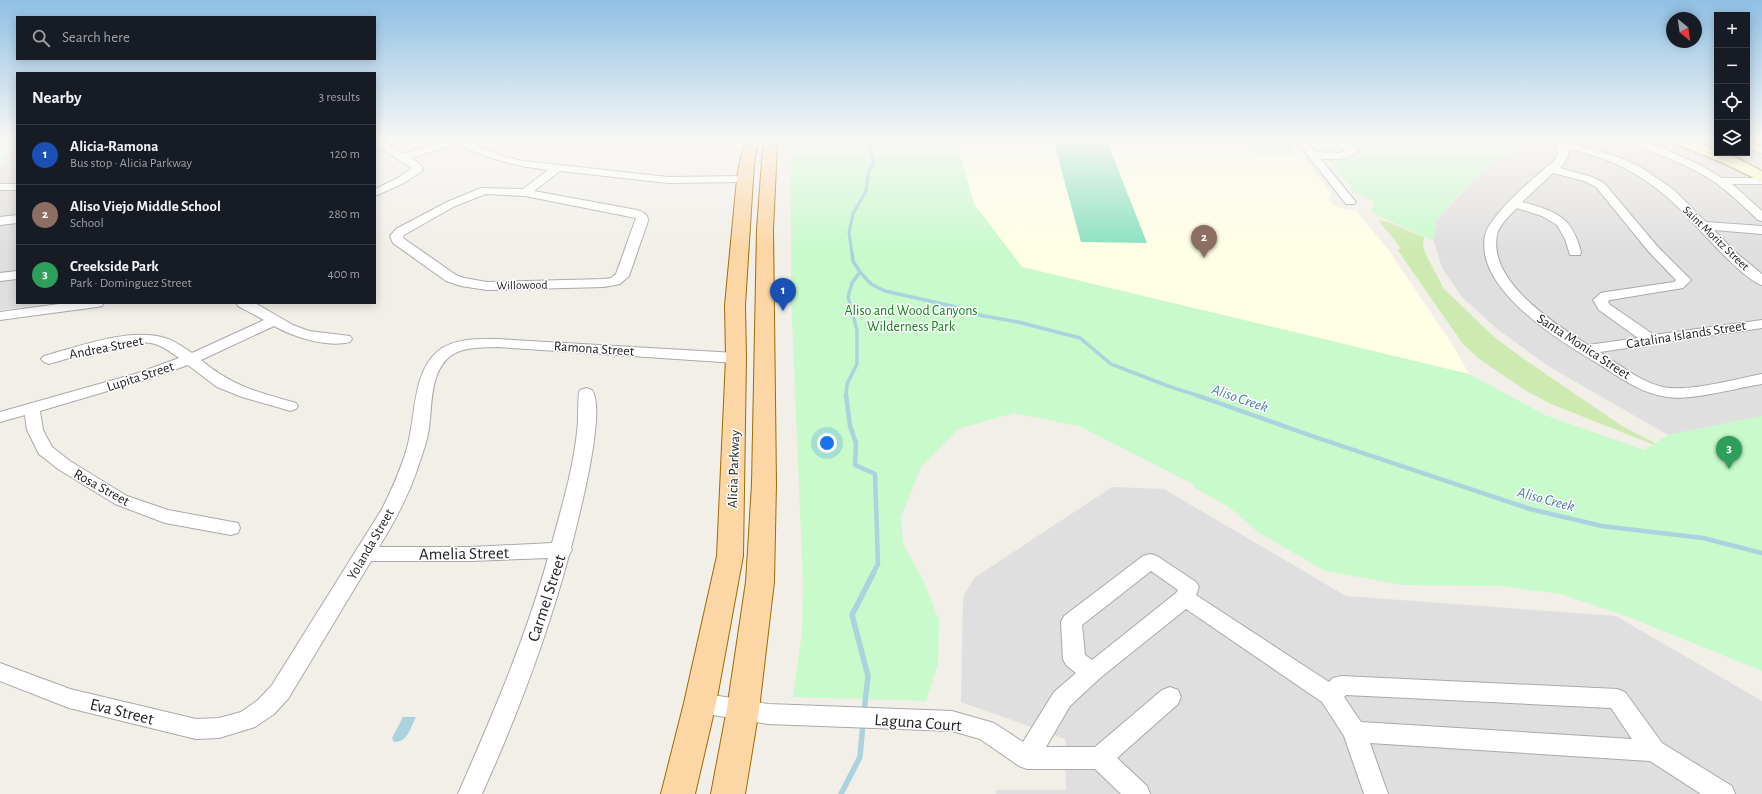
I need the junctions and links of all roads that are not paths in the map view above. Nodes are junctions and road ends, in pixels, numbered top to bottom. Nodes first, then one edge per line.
1 (407, 176) edge
2 (543, 176) edge
3 (631, 176) edge
4 (753, 176) edge
5 (769, 176) edge
6 (1330, 176) edge
7 (1544, 176) edge
8 (1577, 176) edge
9 (1645, 176) edge
10 (1711, 176) edge
11 (745, 179) junction
12 (1720, 181) junction
13 (1762, 181) edge
14 (0, 187) edge
15 (16, 187) edge
16 (522, 192) junction
17 (376, 193) edge
18 (1350, 202) dead end
19 (1515, 204) junction
20 (1762, 217) edge
21 (16, 219) edge
22 (0, 221) edge
23 (1702, 225) junction
24 (766, 229) junction
25 (1762, 230) edge
26 (1575, 252) dead end
27 (16, 274) edge
28 (0, 277) edge
29 (1762, 281) edge
30 (90, 304) edge
31 (245, 304) edge
32 (0, 316) edge
33 (275, 320) junction
34 (1762, 324) edge
35 (345, 339) dead end
36 (1651, 340) junction
37 (452, 348) joint
38 (1586, 350) junction
39 (763, 356) junction
40 (736, 358) junction
41 (49, 359) dead end
42 (189, 360) junction
43 (1762, 379) edge
44 (586, 393) dead end
45 (290, 406) dead end
46 (32, 408) junction
47 (0, 417) edge
48 (231, 528) dead end
49 (562, 550) junction
50 (365, 554) junction
51 (1185, 598) junction
52 (0, 672) edge
53 (1092, 672) junction
54 (1330, 695) junction
55 (1170, 696) dead end
56 (700, 702) junction
57 (743, 709) junction
58 (247, 720) joint
59 (1354, 732) junction
60 (1654, 751) junction
61 (1027, 758) junction
62 (1100, 758) junction
63 (470, 794) edge
64 (678, 794) edge
65 (728, 794) edge
66 (1138, 794) edge
67 (1376, 794) edge
68 (1723, 794) edge

1 - 17 street
2 - 16 street
3 - 11 street
4 - 11 main road
5 - 24 main road, Alicia Parkway
6 - 18 street
7 - 19 street, Santa Monica Street
8 - 36 street
9 - 23 street, Saint Moritz Street
10 - 12 street
11 - 24 main road
11 - 40 main road, Alicia Parkway
12 - 13 street
12 - 20 street
14 - 15 street
16 - 16 street, Willowood
19 - 26 street
19 - 38 street, Santa Monica Street
21 - 22 street
23 - 25 street
23 - 29 street, Saint Moritz Street
24 - 39 main road, Alicia Parkway
27 - 28 street
30 - 32 street
31 - 33 street
33 - 35 street
33 - 42 street, Lupita Street
34 - 36 street, Catalina Islands Street
36 - 38 street, Catalina Islands Street
37 - 40 street, Ramona Street
37 - 50 street, Yolanda Street
38 - 43 street, Santa Monica Street
39 - 40 main road
39 - 57 main road, Alicia Parkway
40 - 56 main road, Alicia Parkway
41 - 42 street, Andrea Street
42 - 45 street, Andrea Street
42 - 46 street, Lupita Street
44 - 49 street, Carmel Street
46 - 47 street, Lupita Street
46 - 48 street, Rosa Street
49 - 50 street, Amelia Street
49 - 63 street, Carmel Street
50 - 58 street, Yolanda Street
51 - 53 street
51 - 53 street
51 - 54 street
52 - 58 street, Eva Street
53 - 61 street
54 - 59 street
54 - 60 street
55 - 62 street
56 - 57 street, Laguna Court
56 - 64 main road, Alicia Parkway
57 - 61 street, Laguna Court
57 - 65 main road, Alicia Parkway
59 - 60 street
59 - 67 street
60 - 68 street
61 - 62 street
62 - 66 street

